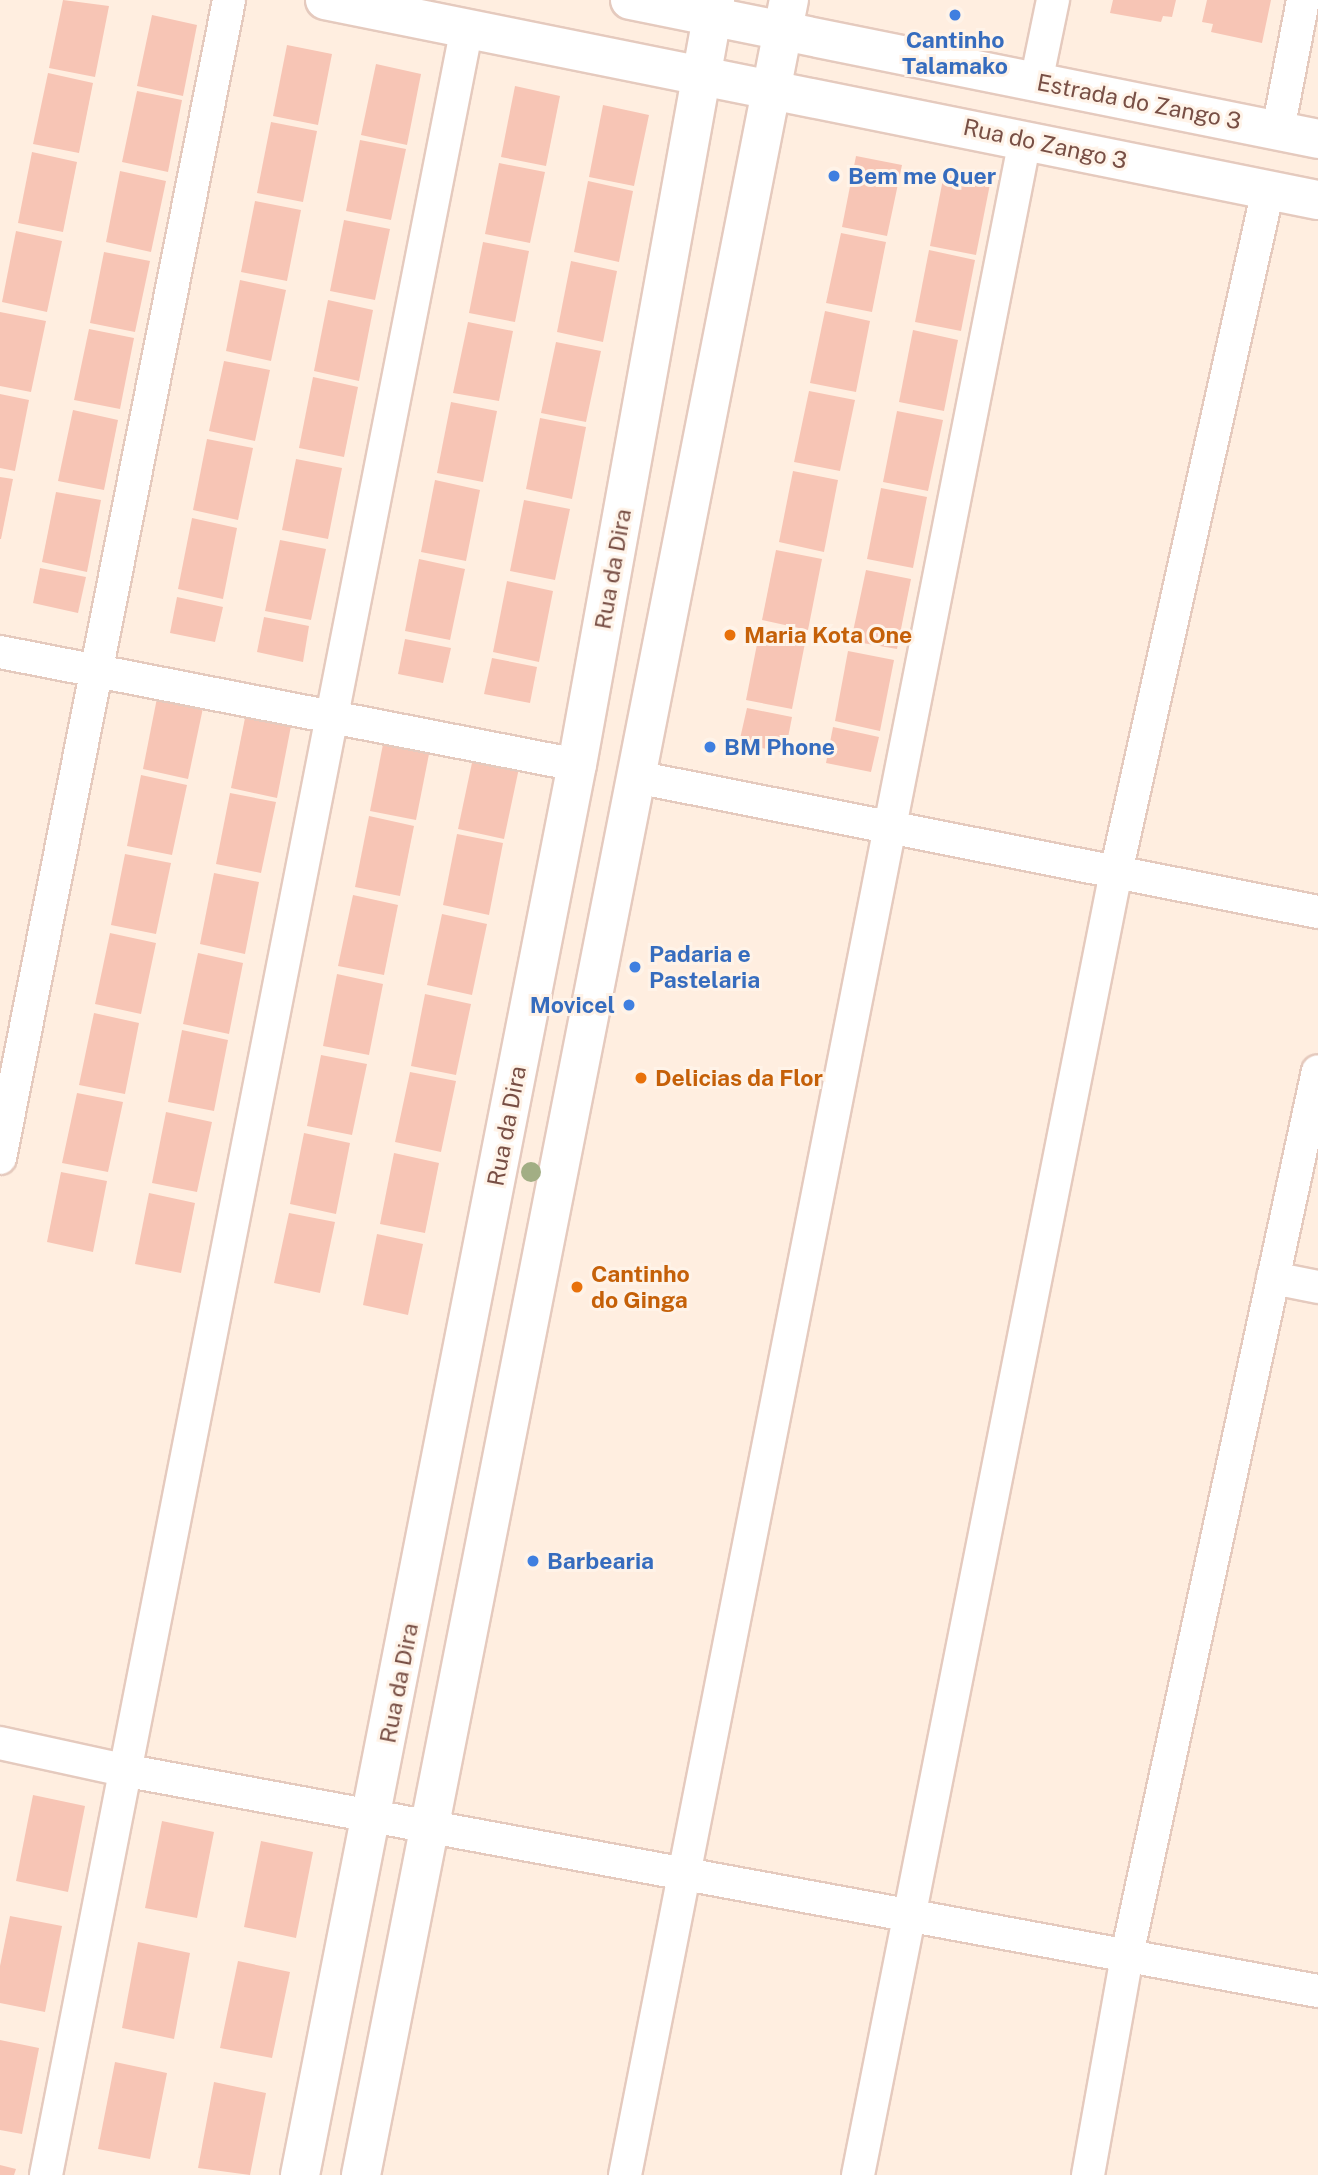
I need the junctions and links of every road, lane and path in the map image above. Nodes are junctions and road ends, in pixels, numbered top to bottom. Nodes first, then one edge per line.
1 (229, 0) edge
2 (325, 0) edge
3 (630, 0) edge
4 (1053, 0) edge
5 (1303, 0) edge
6 (713, 8) edge
7 (785, 16) edge
8 (467, 28) junction
9 (702, 75) junction
10 (1036, 82) junction
11 (772, 88) junction
12 (1278, 130) junction
13 (1318, 139) edge
14 (1025, 140) junction
15 (1268, 190) junction
16 (1318, 200) edge
17 (0, 652) edge
18 (94, 670) junction
19 (329, 716) junction
20 (578, 765) junction
21 (636, 777) junction
22 (891, 827) junction
23 (1116, 872) junction
24 (1318, 912) edge
25 (1318, 1071) edge
26 (0, 1158) edge
27 (1273, 1278) junction
28 (1318, 1287) edge
29 (0, 1743) edge
30 (123, 1770) junction
31 (374, 1814) junction
32 (431, 1825) junction
33 (687, 1871) junction
34 (908, 1914) junction
35 (1127, 1955) junction
36 (1318, 1991) edge
37 (46, 2175) edge
38 (300, 2175) edge
39 (361, 2175) edge
40 (625, 2175) edge
41 (858, 2175) edge
42 (1088, 2175) edge

1 - 18 street
2 - 8 street, Rua do Zango 3
3 - 6 street, Estrada do Zango 3
4 - 10 street
5 - 12 street
6 - 7 street, Estrada do Zango 3
6 - 9 street, Rua da Dira
7 - 10 street, Estrada do Zango 3
7 - 11 street
8 - 9 street, Rua do Zango 3
8 - 19 street
9 - 11 street, Rua do Zango 3
9 - 20 street, Rua da Dira
10 - 12 street, Estrada do Zango 3
11 - 14 street, Rua do Zango 3
11 - 21 street
12 - 13 street, Estrada do Zango 3
14 - 15 street, Rua do Zango 3
14 - 22 street
15 - 16 street, Rua do Zango 3
15 - 23 street
17 - 18 street
18 - 19 street
18 - 26 street
19 - 20 street
19 - 30 street
20 - 31 street, Rua da Dira
21 - 22 street
21 - 32 street
22 - 23 street
22 - 33 street
23 - 24 street
23 - 34 street
25 - 27 street
27 - 28 street
27 - 35 street
29 - 30 street
30 - 31 street
30 - 37 street
31 - 32 street
31 - 38 street, Rua da Dira
32 - 33 street
32 - 39 street
33 - 34 street
33 - 40 street
34 - 35 street
34 - 41 street
35 - 36 street
35 - 42 street

